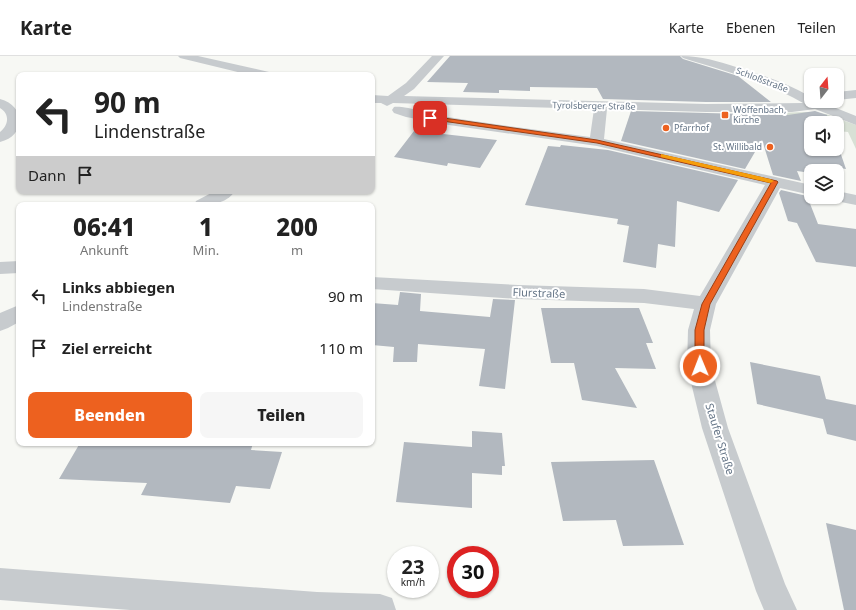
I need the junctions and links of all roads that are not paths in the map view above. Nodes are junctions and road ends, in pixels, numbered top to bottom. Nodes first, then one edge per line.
1 (184, 56) edge
2 (438, 56) edge
3 (687, 56) edge
4 (252, 72) edge
5 (856, 94) edge
6 (844, 95) edge
7 (804, 96) edge
8 (375, 99) edge
9 (390, 101) junction
10 (0, 103) edge
11 (804, 104) edge
12 (601, 106) junction
13 (829, 108) edge
14 (375, 109) edge
15 (856, 121) edge
16 (0, 138) edge
17 (597, 142) junction
18 (775, 182) junction
19 (804, 188) edge
20 (222, 194) edge
21 (844, 197) edge
22 (856, 200) edge
23 (208, 202) edge
24 (16, 267) edge
25 (0, 268) edge
26 (375, 283) edge
27 (706, 304) junction
28 (16, 314) edge
29 (0, 324) edge
30 (0, 584) edge
31 (380, 610) edge
32 (781, 610) edge

1 - 4 street
2 - 9 street
3 - 7 street, Schloßstraße
5 - 6 street
8 - 9 street, Tyrolsberger Straße
9 - 12 street, Tyrolsberger Straße
9 - 14 street
9 - 17 street
10 - 16 street
11 - 12 street, Tyrolsberger Straße
12 - 17 street
13 - 15 street, Schloßstraße
17 - 18 street
18 - 19 street
18 - 27 street, Staufer Straße
20 - 23 street
21 - 22 street
24 - 25 street
26 - 27 street, Flurstraße
27 - 32 street, Staufer Straße
28 - 29 street
30 - 31 street

